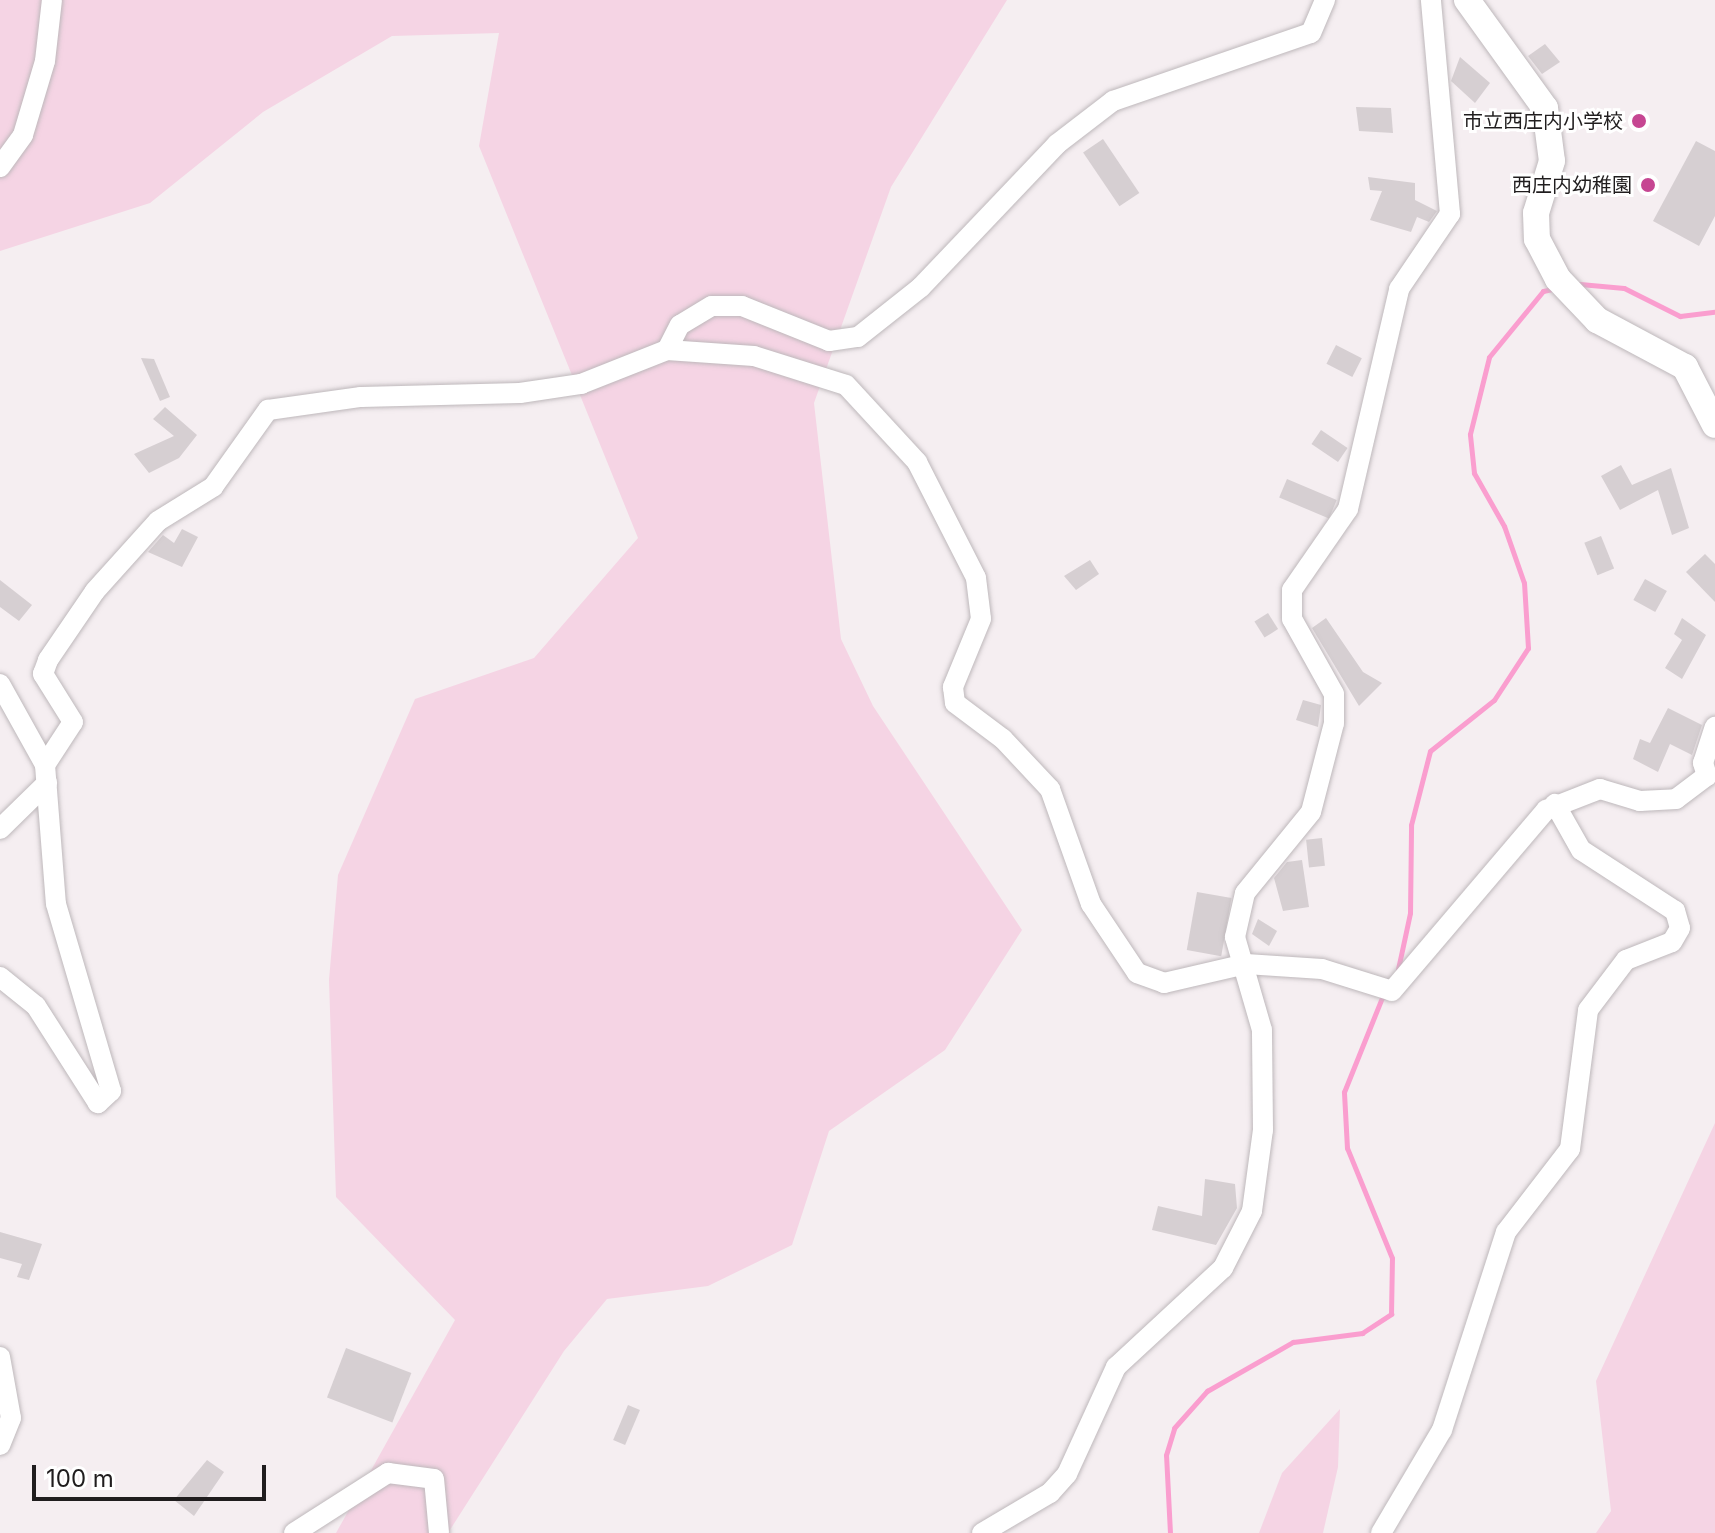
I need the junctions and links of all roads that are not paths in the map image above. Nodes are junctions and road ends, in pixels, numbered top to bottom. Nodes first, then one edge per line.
1 (52, 0) edge
2 (1325, 0) edge
3 (1431, 0) edge
4 (1467, 0) edge
5 (0, 167) edge
6 (667, 350) junction
7 (1715, 425) edge
8 (0, 684) edge
9 (1715, 727) edge
10 (46, 774) junction
11 (1711, 775) edge
12 (1555, 804) junction
13 (0, 829) edge
14 (1246, 964) junction
15 (0, 977) edge
16 (0, 1357) edge
17 (0, 1445) edge
18 (294, 1533) edge
19 (439, 1533) edge
20 (982, 1533) edge
21 (1381, 1533) edge

1 - 5 street
2 - 6 street
3 - 14 street
4 - 7 main road
6 - 10 street
6 - 14 street
8 - 10 street
9 - 11 street
10 - 13 street
10 - 15 street
11 - 12 street
12 - 14 street
12 - 21 street
14 - 20 street
16 - 17 street
18 - 19 street

